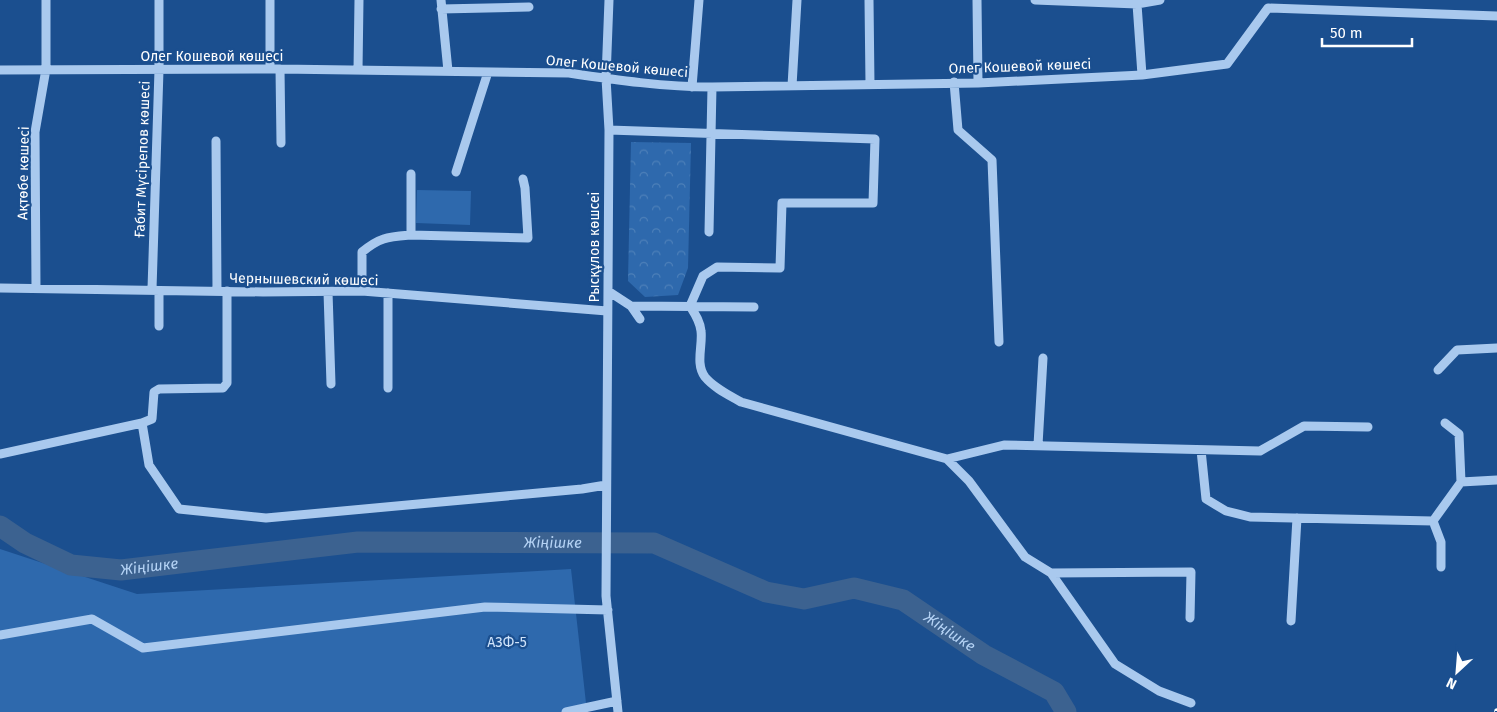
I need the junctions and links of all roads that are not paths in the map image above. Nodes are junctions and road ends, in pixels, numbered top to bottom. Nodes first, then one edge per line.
1 (46, 0) edge
2 (159, 0) edge
3 (270, 0) edge
4 (359, 0) edge
5 (609, 0) edge
6 (699, 0) edge
7 (796, 0) edge
8 (869, 0) edge
9 (977, 0) edge
10 (1035, 0) edge
11 (1160, 0) edge
12 (441, 4) edge
13 (1137, 4) junction
14 (1267, 4) edge
15 (529, 7) dead end
16 (1497, 16) edge
17 (46, 69) junction
18 (270, 69) junction
19 (280, 69) junction
20 (0, 70) edge
21 (159, 70) junction
22 (358, 70) junction
23 (448, 71) junction
24 (488, 72) junction
25 (1142, 75) junction
26 (606, 78) junction
27 (954, 82) junction
28 (978, 83) junction
29 (870, 84) junction
30 (792, 86) junction
31 (692, 87) junction
32 (712, 87) junction
33 (609, 130) junction
34 (711, 134) junction
35 (216, 141) dead end
36 (282, 143) dead end
37 (456, 172) dead end
38 (411, 174) dead end
39 (522, 178) dead end
40 (709, 232) dead end
41 (411, 235) junction
42 (0, 288) edge
43 (36, 288) junction
44 (156, 290) junction
45 (217, 291) junction
46 (608, 291) junction
47 (227, 292) junction
48 (328, 292) junction
49 (362, 292) junction
50 (388, 293) junction
51 (631, 306) junction
52 (690, 306) junction
53 (754, 307) dead end
54 (608, 311) junction
55 (640, 319) dead end
56 (158, 326) dead end
57 (999, 342) dead end
58 (1497, 348) edge
59 (1043, 358) dead end
60 (1438, 370) dead end
61 (331, 384) dead end
62 (388, 388) dead end
63 (142, 423) junction
64 (1445, 423) dead end
65 (1368, 427) dead end
66 (1038, 446) junction
67 (1201, 450) junction
68 (0, 454) edge
69 (947, 459) junction
70 (1497, 480) edge
71 (1461, 482) junction
72 (606, 484) junction
73 (1297, 518) junction
74 (1433, 521) junction
75 (1441, 567) dead end
76 (1051, 573) junction
77 (608, 610) junction
78 (1190, 618) dead end
79 (1291, 622) dead end
80 (0, 635) edge
81 (617, 702) junction
82 (1191, 703) dead end
83 (566, 712) edge
84 (618, 712) edge

1 - 17 street, Ақтөбе көшесі
2 - 21 street, Ғабит Мүсірепов көшесі
3 - 18 street
4 - 22 street
5 - 26 street, Рысқұлов көшсеі
6 - 31 street
7 - 30 street
8 - 29 street
9 - 28 street
10 - 13 street
11 - 13 street
12 - 15 street
12 - 23 street
13 - 25 street
14 - 16 street
14 - 25 street, Олег Кошевой көшесі
17 - 20 street, Олег Кошевой көшесі
17 - 21 street, Олег Кошевой көшесі
17 - 43 street, Ақтөбе көшесі
18 - 19 street, Олег Кошевой көшесі
18 - 21 street, Олег Кошевой көшесі
19 - 22 street, Олег Кошевой көшесі
19 - 36 street
21 - 44 street, Ғабит Мүсірепов көшесі
22 - 23 street, Олег Кошевой көшесі
23 - 24 street, Олег Кошевой көшесі
24 - 26 street, Олег Кошевой көшесі
24 - 37 street
25 - 28 street, Олег Кошевой көшесі
26 - 31 street, Олег Кошевой көшесі
26 - 33 street, Рысқұлов көшсеі
27 - 28 street, Олег Кошевой көшесі
27 - 29 street, Олег Кошевой көшесі
27 - 57 street
29 - 30 street, Олег Кошевой көшесі
30 - 32 street, Олег Кошевой көшесі
31 - 32 street, Олег Кошевой көшесі
32 - 34 street
33 - 34 street
33 - 46 street, Рысқұлов көшсеі
34 - 40 street
34 - 52 street
35 - 45 street
38 - 41 street
39 - 41 street
41 - 49 street
42 - 43 street, Чернышевский көшесі
43 - 44 street, Чернышевский көшесі
44 - 45 street, Чернышевский көшесі
44 - 56 street, Ғабит Мүсірепов көшесі
45 - 47 street, Чернышевский көшесі
46 - 51 street
46 - 54 street, Рысқұлов көшсеі
47 - 48 street, Чернышевский көшесі
47 - 63 street
48 - 49 street, Чернышевский көшесі
48 - 61 street
49 - 50 street, Чернышевский көшесі
50 - 54 street, Чернышевский көшесі
50 - 62 street
51 - 52 street
51 - 55 street
52 - 53 street
52 - 69 street
54 - 72 street, Рысқұлов көшсеі
58 - 60 street
59 - 66 street
63 - 68 street
63 - 72 street
64 - 71 street
65 - 67 street
66 - 67 street
66 - 69 street
67 - 73 street
69 - 76 street
70 - 71 street
71 - 74 street
72 - 77 street, Рысқұлов көшсеі
73 - 74 street
73 - 79 street
74 - 75 street
76 - 78 street
76 - 82 street
77 - 80 street
77 - 81 street, Рысқұлов көшсеі
81 - 83 street
81 - 84 street, Рысқұлов көшсеі

